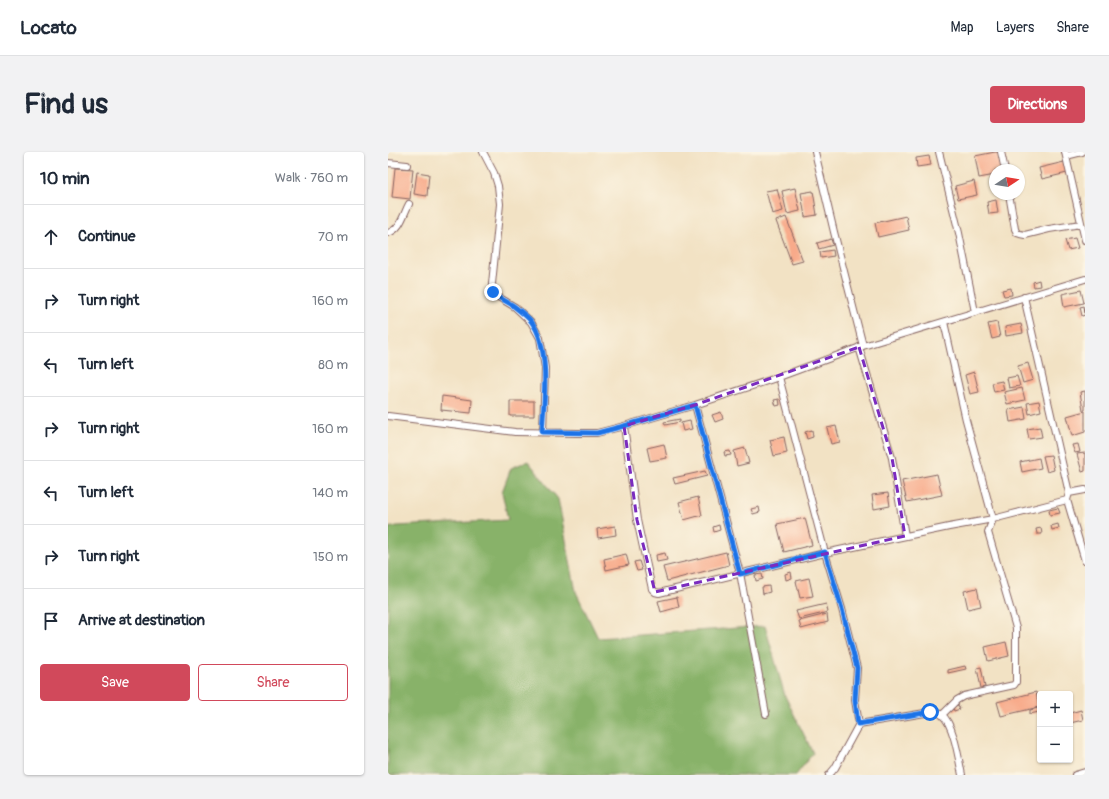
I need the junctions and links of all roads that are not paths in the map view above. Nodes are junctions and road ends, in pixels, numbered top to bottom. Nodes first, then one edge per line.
1 (483, 152) edge
2 (815, 152) edge
3 (939, 152) edge
4 (1001, 152) edge
5 (1082, 152) edge
6 (1066, 154) edge
7 (388, 163) edge
8 (1004, 164) edge
9 (408, 165) dead end
10 (1010, 200) edge
11 (409, 204) dead end
12 (1081, 224) junction
13 (388, 233) edge
14 (1085, 240) edge
15 (1085, 279) edge
16 (1024, 297) junction
17 (975, 312) junction
18 (944, 322) junction
19 (861, 347) junction
20 (778, 377) junction
21 (695, 405) junction
22 (388, 416) edge
23 (624, 426) junction
24 (542, 432) junction
25 (1085, 490) edge
26 (1069, 493) junction
27 (1067, 500) junction
28 (993, 519) junction
29 (906, 536) junction
30 (825, 552) junction
31 (1085, 561) edge
32 (740, 574) junction
33 (766, 714) dead end
34 (942, 715) junction
35 (858, 724) junction
36 (1085, 772) edge
37 (829, 775) edge
38 (962, 775) edge
39 (1075, 775) edge

1 - 24 street
2 - 19 street
3 - 17 street
4 - 8 street
5 - 6 street
6 - 12 street
7 - 9 street
10 - 12 street
11 - 13 street
12 - 14 street
15 - 16 street
16 - 17 street
16 - 26 street
17 - 18 street
18 - 19 street
18 - 28 street
19 - 20 street
19 - 29 street
20 - 21 street
20 - 30 street
21 - 23 street
21 - 32 street
22 - 24 street
23 - 24 street
23 - 32 street
25 - 26 street
26 - 27 street
27 - 28 street
27 - 31 street
28 - 29 street
28 - 34 street
29 - 30 street
30 - 32 street
30 - 35 street
32 - 33 street
34 - 35 street
34 - 38 street
35 - 37 street
36 - 39 street

